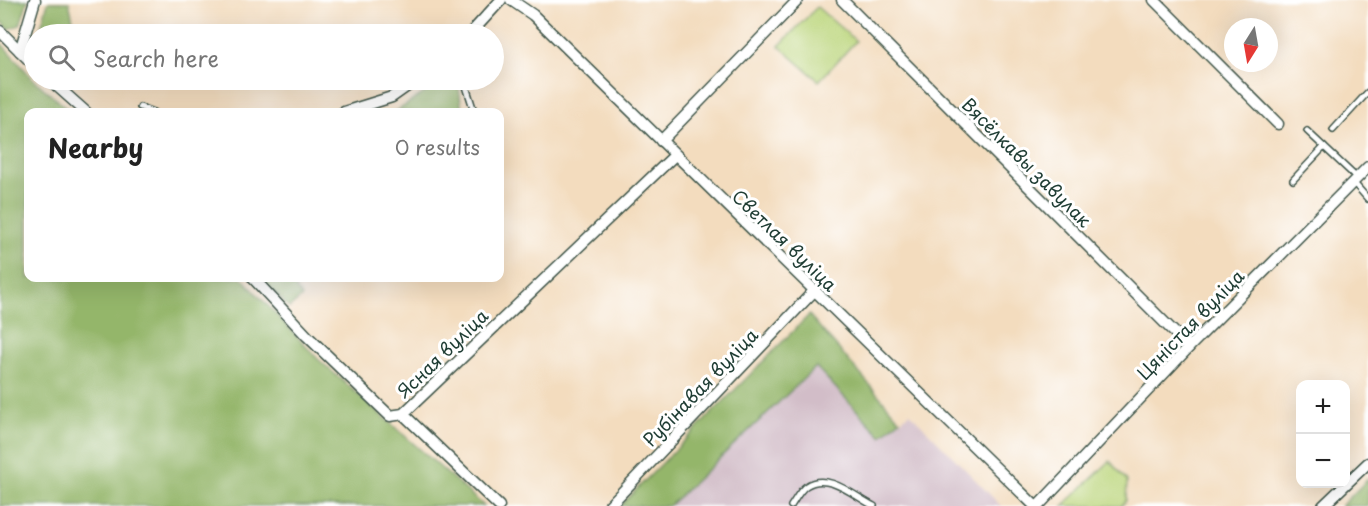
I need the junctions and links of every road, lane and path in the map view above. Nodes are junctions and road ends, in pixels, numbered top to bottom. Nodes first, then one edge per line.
1 (35, 0) edge
2 (501, 0) edge
3 (798, 0) edge
4 (842, 0) edge
5 (1154, 0) edge
6 (517, 2) edge
7 (28, 24) edge
8 (479, 24) edge
9 (0, 31) edge
10 (24, 37) edge
11 (20, 51) junction
12 (24, 55) edge
13 (61, 90) edge
14 (402, 90) edge
15 (467, 90) edge
16 (1368, 92) edge
17 (82, 108) edge
18 (357, 108) edge
19 (473, 108) edge
20 (1278, 124) dead end
21 (1333, 130) dead end
22 (1306, 131) dead end
23 (661, 141) junction
24 (1324, 147) junction
25 (675, 155) junction
26 (1368, 166) edge
27 (1293, 180) dead end
28 (1355, 180) junction
29 (1368, 199) edge
30 (257, 282) edge
31 (814, 291) junction
32 (1189, 347) junction
33 (403, 414) junction
34 (1368, 463) edge
35 (499, 506) edge
36 (609, 506) edge
37 (791, 506) edge
38 (874, 506) edge
39 (1036, 506) edge
40 (1323, 506) edge

1 - 7 street
2 - 8 street
3 - 23 street
4 - 32 street, Вясёлкавы завулак
5 - 20 street
6 - 23 street, Светлая вуліца
9 - 11 street
10 - 11 street
11 - 12 street
13 - 17 street
14 - 18 street
15 - 19 lane
16 - 21 lane
22 - 24 lane
23 - 25 street, Светлая вуліца
24 - 27 lane
24 - 28 lane
25 - 31 street, Светлая вуліца
25 - 33 street, Ясная вуліца
26 - 28 street, Цяністая вуліца
28 - 29 lane
28 - 32 street, Цяністая вуліца
30 - 33 street, Ясная вуліца
31 - 36 street, Рубінавая вуліца
31 - 39 street, Светлая вуліца
32 - 39 street, Цяністая вуліца
33 - 35 street
34 - 40 street
37 - 38 lane

